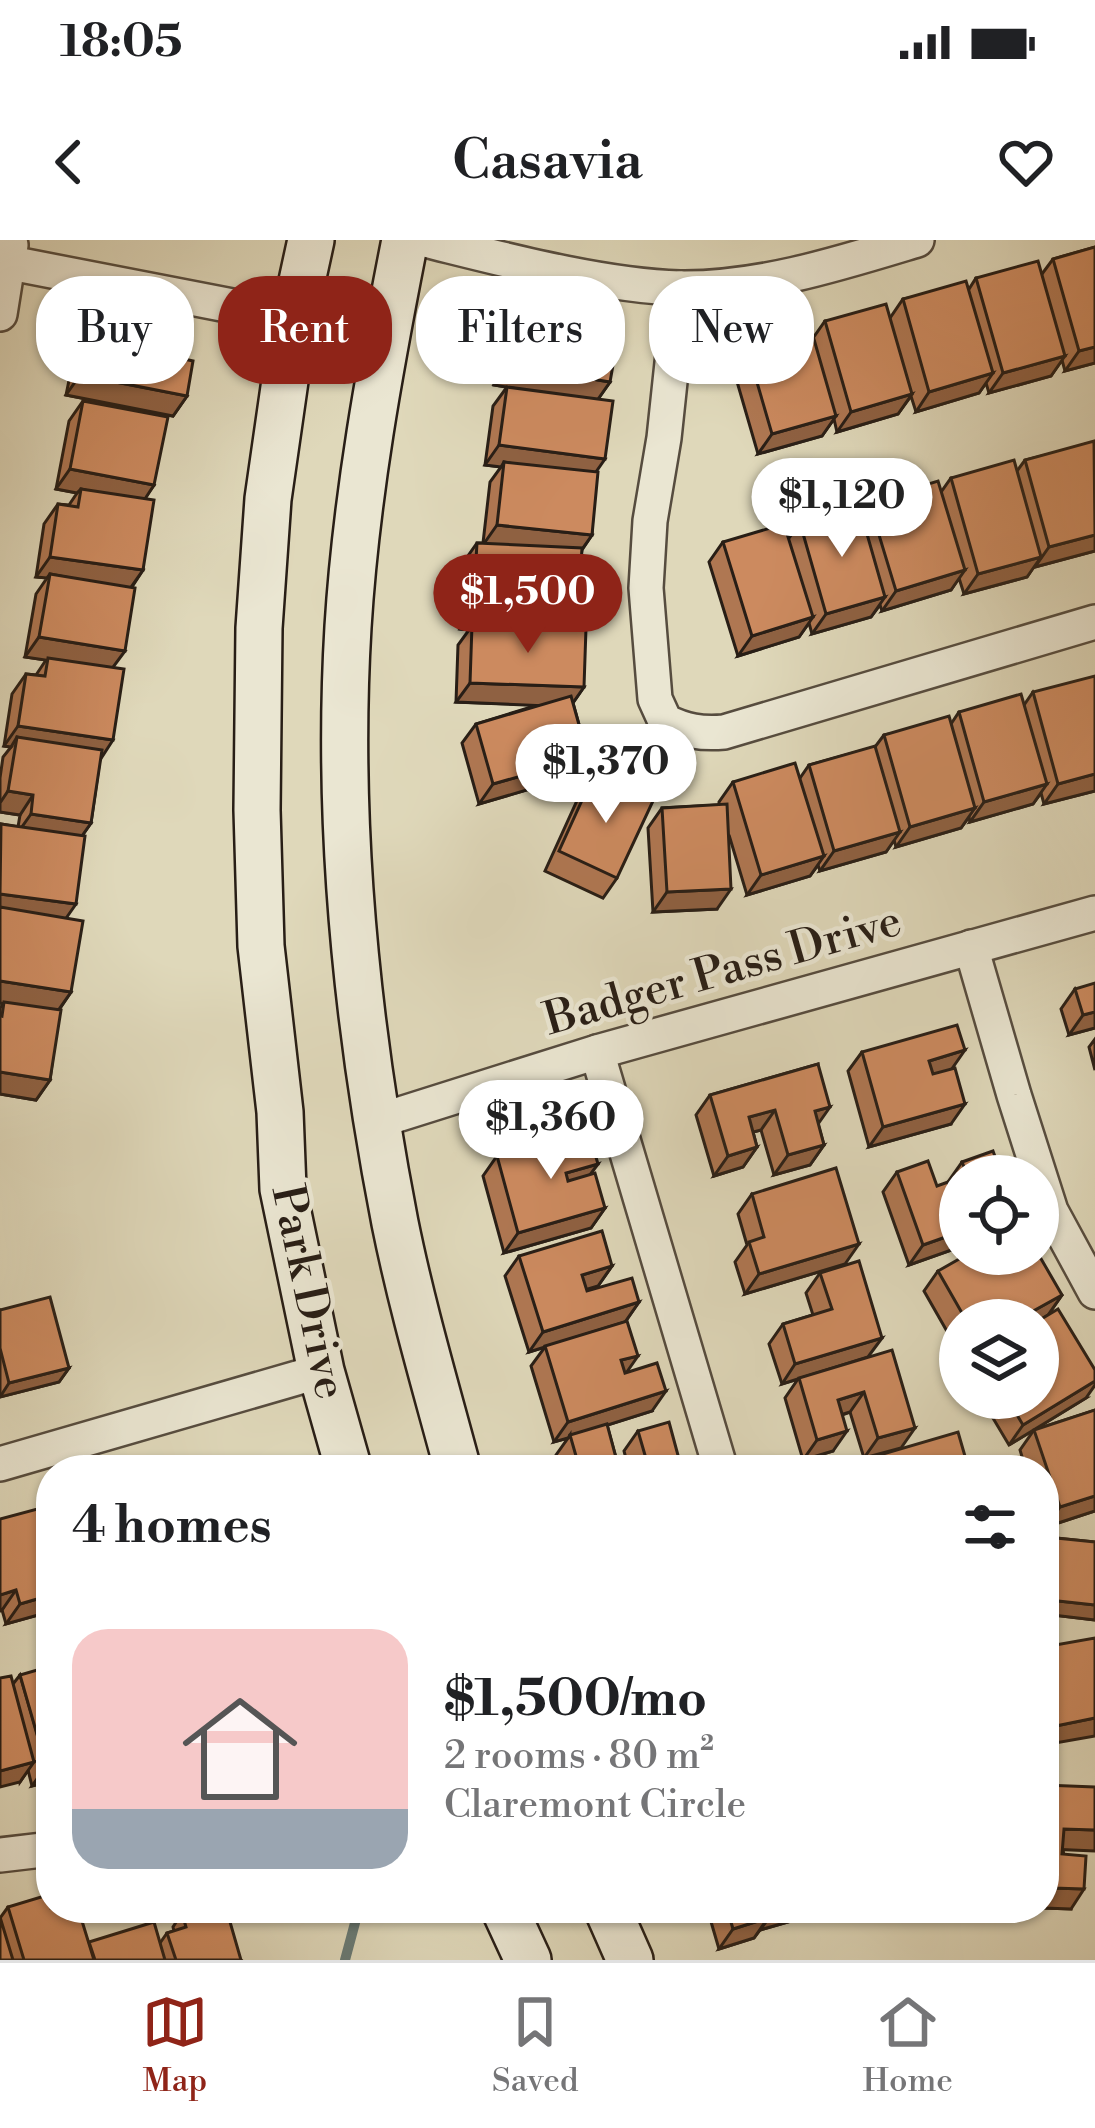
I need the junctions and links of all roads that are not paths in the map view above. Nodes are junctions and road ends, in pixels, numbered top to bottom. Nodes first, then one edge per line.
1 (311, 240) edge
2 (405, 240) edge
3 (424, 240) edge
4 (917, 240) edge
5 (7, 255) edge
6 (303, 276) edge
7 (782, 276) edge
8 (649, 285) edge
9 (218, 301) edge
10 (0, 314) edge
11 (285, 384) edge
12 (670, 384) edge
13 (1095, 622) edge
14 (1095, 913) edge
15 (971, 947) junction
16 (597, 1052) junction
17 (376, 1109) junction
18 (1095, 1292) edge
19 (322, 1371) junction
20 (345, 1455) edge
21 (454, 1455) edge
22 (717, 1455) edge
23 (0, 1464) edge
24 (36, 1851) edge
25 (0, 1855) edge
26 (511, 1923) edge
27 (614, 1923) edge
28 (528, 1960) edge
29 (630, 1960) edge

1 - 6 main road, Park Drive
2 - 17 main road
3 - 8 street
4 - 7 street
5 - 9 street
5 - 10 street
11 - 19 main road, Park Drive
12 - 13 street
14 - 15 street, Badger Pass Drive
15 - 16 street, Badger Pass Drive
15 - 18 street
16 - 17 street, Badger Pass Drive
16 - 22 street
17 - 21 main road
19 - 20 main road, Park Drive
19 - 23 street
24 - 25 street
26 - 28 main road
27 - 29 main road

